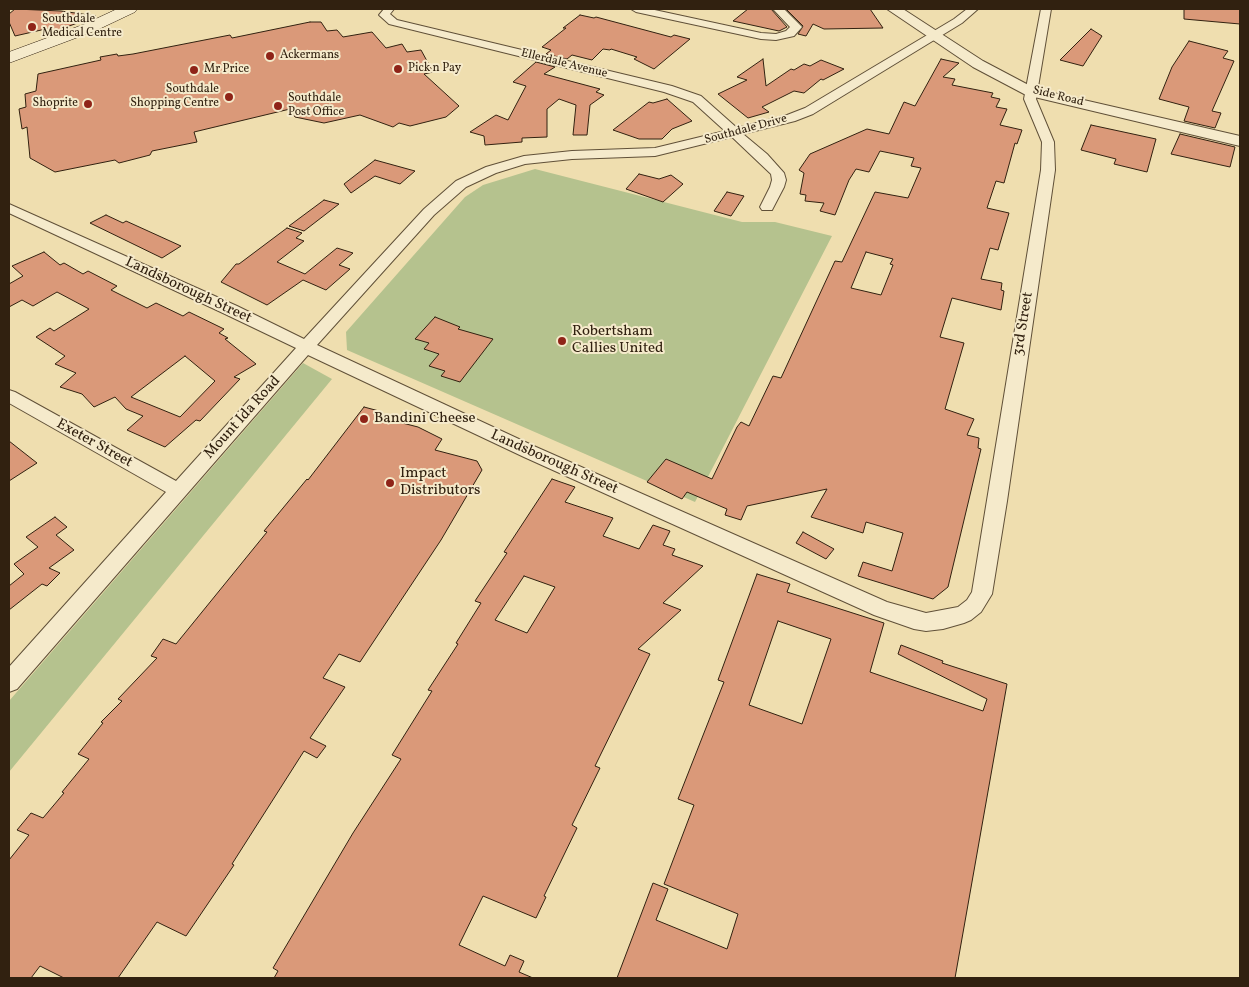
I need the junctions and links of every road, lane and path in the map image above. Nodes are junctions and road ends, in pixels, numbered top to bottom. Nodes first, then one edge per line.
1 (129, 9) edge
2 (636, 9) edge
3 (778, 9) edge
4 (894, 9) edge
5 (973, 9) edge
6 (1046, 9) edge
7 (386, 11) edge
8 (794, 31) joint
9 (932, 35) junction
10 (9, 58) edge
11 (1031, 92) junction
12 (735, 133) junction
13 (1240, 141) edge
14 (491, 170) joint
15 (767, 207) dead end
16 (9, 208) edge
17 (306, 348) junction
18 (9, 396) edge
19 (179, 491) junction
20 (943, 620) joint
21 (9, 682) edge

1 - 10 main road
2 - 8 street
3 - 8 street
4 - 9 street, Side Road
5 - 9 street, Southdale Drive
6 - 11 street, 3rd Street
7 - 12 street, Ellerdale Avenue
9 - 11 street, Side Road
9 - 12 street, Southdale Drive
11 - 13 street, Side Road
11 - 20 street, 3rd Street
12 - 14 street, Southdale Drive
12 - 15 street
14 - 17 street, Mount Ida Road
16 - 17 street, Landsborough Street
17 - 19 street, Mount Ida Road
17 - 20 street, Landsborough Street
18 - 19 street, Exeter Street
19 - 21 street, Mount Ida Road

